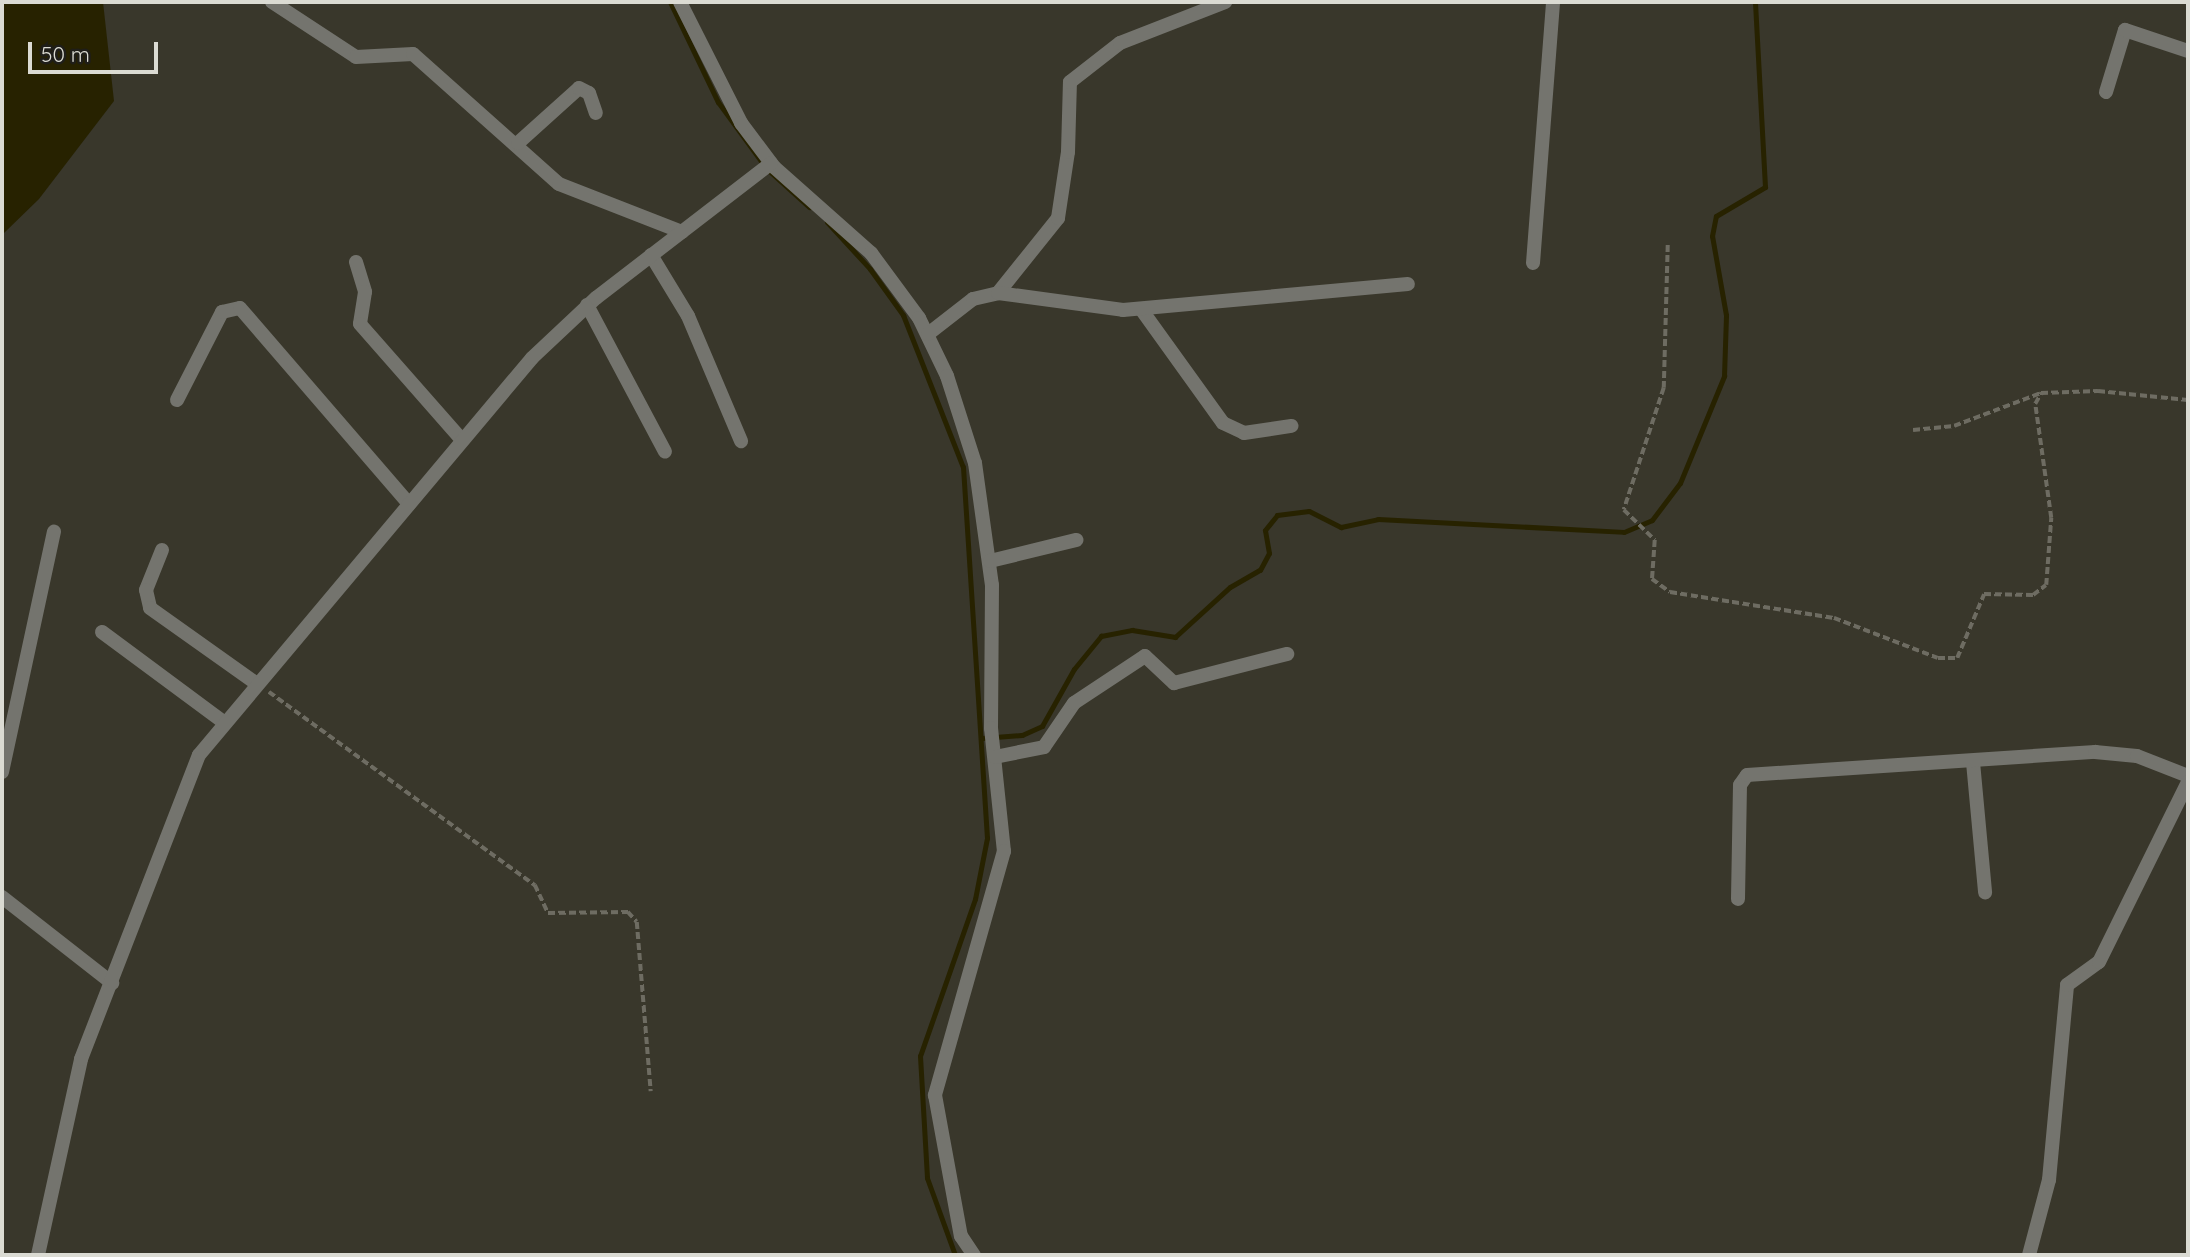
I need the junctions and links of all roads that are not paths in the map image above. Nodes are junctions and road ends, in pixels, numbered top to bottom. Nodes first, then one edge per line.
1 (272, 2) edge
2 (680, 2) edge
3 (1224, 2) edge
4 (1553, 2) edge
5 (2188, 51) edge
6 (2106, 92) dead end
7 (597, 113) dead end
8 (518, 143) junction
9 (767, 166) junction
10 (682, 232) junction
11 (651, 256) junction
12 (356, 262) dead end
13 (1534, 263) dead end
14 (1408, 284) dead end
15 (998, 293) junction
16 (587, 305) junction
17 (1141, 309) junction
18 (928, 334) junction
19 (177, 400) dead end
20 (1291, 426) dead end
21 (462, 440) junction
22 (741, 441) dead end
23 (665, 452) dead end
24 (409, 504) junction
25 (54, 532) dead end
26 (1076, 540) dead end
27 (162, 550) dead end
28 (990, 561) junction
29 (102, 632) dead end
30 (1287, 654) dead end
31 (257, 684) junction
32 (225, 723) junction
33 (995, 757) junction
34 (1973, 762) junction
35 (2, 772) edge
36 (2188, 776) edge
37 (2188, 782) edge
38 (1985, 892) dead end
39 (2, 897) edge
40 (1738, 898) dead end
41 (112, 983) junction
42 (38, 1255) edge
43 (974, 1255) edge
44 (2029, 1255) edge

1 - 8 street
2 - 9 street
3 - 15 street
4 - 13 street
5 - 6 street
7 - 8 street
8 - 10 street
9 - 10 street
9 - 18 street
10 - 11 street
11 - 16 street
11 - 22 street
12 - 21 street
14 - 17 street
15 - 17 street
15 - 18 street
16 - 21 street
16 - 23 street
17 - 20 street
18 - 28 street
19 - 24 street
21 - 24 street
24 - 31 street
25 - 35 street
26 - 28 street
27 - 31 street
28 - 33 street
29 - 32 street
30 - 33 street
31 - 32 street
32 - 41 street
33 - 43 street
34 - 36 street
34 - 38 street
34 - 40 street
37 - 44 street
39 - 41 street
41 - 42 street

